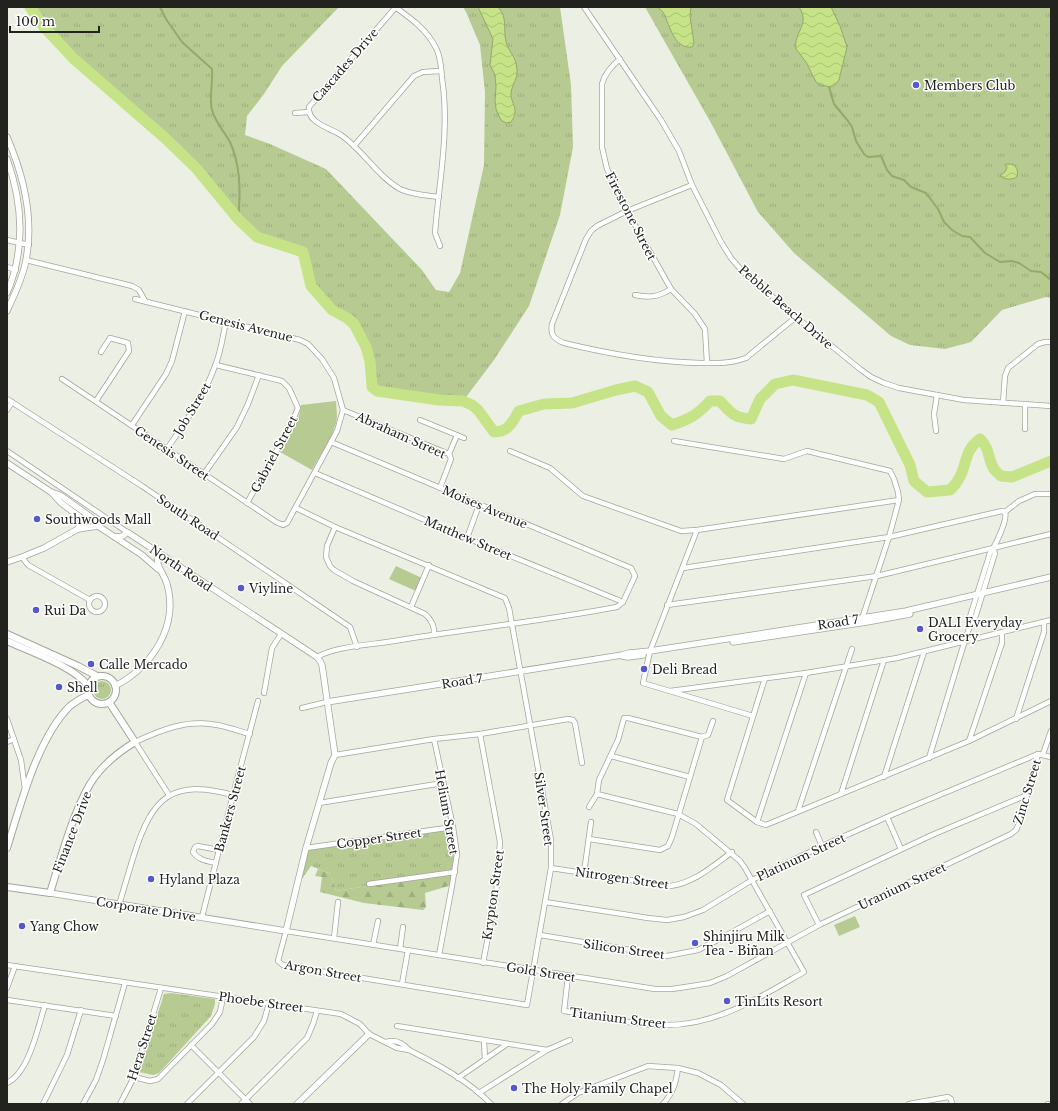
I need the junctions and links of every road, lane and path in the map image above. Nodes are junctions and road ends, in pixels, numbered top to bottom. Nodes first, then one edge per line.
1 (396, 7) edge
2 (584, 7) edge
3 (620, 59) junction
4 (441, 71) junction
5 (309, 112) junction
6 (295, 113) dead end
7 (7, 137) edge
8 (354, 146) junction
9 (7, 159) edge
10 (692, 185) junction
11 (439, 197) junction
12 (627, 211) junction
13 (7, 240) edge
14 (21, 243) junction
15 (28, 245) junction
16 (440, 246) dead end
17 (26, 260) junction
18 (7, 267) edge
19 (16, 270) junction
20 (671, 289) junction
21 (7, 293) edge
22 (635, 295) dead end
23 (136, 299) dead end
24 (145, 301) junction
25 (185, 310) junction
26 (7, 311) edge
27 (796, 317) junction
28 (226, 321) junction
29 (1051, 342) edge
30 (101, 352) dead end
31 (707, 363) junction
32 (216, 365) junction
33 (259, 375) junction
34 (62, 379) dead end
35 (937, 396) junction
36 (7, 399) edge
37 (96, 401) junction
38 (12, 402) junction
39 (1004, 403) junction
40 (1025, 405) junction
41 (1051, 406) edge
42 (7, 410) edge
43 (343, 410) junction
44 (420, 420) dead end
45 (132, 425) junction
46 (1025, 429) dead end
47 (936, 431) dead end
48 (457, 435) junction
49 (464, 438) dead end
50 (674, 441) dead end
51 (331, 442) junction
52 (167, 449) junction
53 (7, 451) edge
54 (510, 451) dead end
55 (448, 454) junction
56 (7, 464) edge
57 (315, 473) junction
58 (204, 474) junction
59 (440, 488) junction
60 (51, 492) junction
61 (1051, 494) edge
62 (899, 500) junction
63 (247, 503) junction
64 (479, 505) junction
65 (296, 508) junction
66 (1005, 512) junction
67 (98, 526) junction
68 (335, 526) junction
69 (78, 529) junction
70 (697, 530) junction
71 (127, 532) junction
72 (1051, 534) edge
73 (115, 537) junction
74 (889, 537) junction
75 (467, 538) junction
76 (993, 548) junction
77 (158, 553) junction
78 (22, 557) junction
79 (7, 562) edge
80 (429, 565) junction
81 (683, 568) junction
82 (162, 572) junction
83 (877, 576) junction
84 (1051, 577) edge
85 (1051, 580) edge
86 (980, 595) junction
87 (90, 600) dead end
88 (623, 602) junction
89 (667, 605) junction
90 (411, 608) junction
91 (1051, 620) edge
92 (861, 621) junction
93 (1044, 622) junction
94 (512, 625) junction
95 (1002, 632) junction
96 (7, 634) edge
97 (281, 634) junction
98 (434, 635) junction
99 (965, 640) junction
100 (7, 641) edge
101 (358, 647) junction
102 (852, 649) dead end
103 (924, 652) junction
104 (650, 653) junction
105 (317, 657) junction
106 (884, 660) junction
107 (847, 665) junction
108 (520, 671) junction
109 (806, 673) junction
110 (97, 676) junction
111 (765, 678) junction
112 (88, 686) junction
113 (115, 686) junction
114 (670, 691) junction
115 (264, 692) dead end
116 (88, 695) junction
117 (258, 701) dead end
118 (1051, 701) edge
119 (109, 702) junction
120 (327, 702) junction
121 (302, 708) dead end
122 (753, 716) junction
123 (7, 719) edge
124 (1016, 719) junction
125 (713, 721) dead end
126 (531, 726) junction
127 (1051, 731) edge
128 (250, 734) junction
129 (480, 734) junction
130 (702, 737) junction
131 (14, 739) junction
132 (434, 739) junction
133 (970, 741) junction
134 (7, 742) edge
135 (135, 742) junction
136 (1041, 754) junction
137 (335, 755) junction
138 (610, 756) junction
139 (1051, 757) edge
140 (929, 758) junction
141 (582, 763) dead end
142 (690, 777) junction
143 (884, 777) junction
144 (442, 783) junction
145 (25, 790) junction
146 (597, 794) junction
147 (841, 794) junction
148 (232, 795) junction
149 (1027, 795) junction
150 (169, 796) junction
151 (319, 803) junction
152 (588, 807) dead end
153 (798, 811) junction
154 (678, 814) junction
155 (887, 817) junction
156 (591, 822) dead end
157 (757, 822) junction
158 (452, 827) junction
159 (1016, 830) joint
160 (816, 832) dead end
161 (589, 839) junction
162 (822, 846) junction
163 (7, 848) edge
164 (306, 848) junction
165 (901, 849) junction
166 (219, 850) junction
167 (732, 852) junction
168 (216, 863) junction
169 (551, 868) junction
170 (454, 872) junction
171 (584, 873) junction
172 (752, 880) junction
173 (369, 884) dead end
174 (7, 887) edge
175 (50, 893) junction
176 (338, 902) dead end
177 (545, 902) junction
178 (119, 905) junction
179 (770, 911) junction
180 (202, 917) junction
181 (378, 921) dead end
182 (819, 924) junction
183 (403, 926) dead end
184 (286, 931) junction
185 (540, 935) junction
186 (334, 938) junction
187 (788, 942) junction
188 (374, 945) junction
189 (400, 949) junction
190 (408, 950) junction
191 (439, 955) junction
192 (483, 963) junction
193 (7, 965) edge
194 (14, 966) junction
195 (534, 971) junction
196 (568, 976) junction
197 (125, 982) junction
198 (402, 984) junction
199 (7, 988) edge
200 (161, 988) junction
201 (223, 997) junction
202 (7, 1000) edge
203 (269, 1003) junction
204 (45, 1005) junction
205 (81, 1010) junction
206 (317, 1011) junction
207 (116, 1016) junction
208 (397, 1026) dead end
209 (369, 1034) junction
210 (570, 1040) dead end
211 (484, 1041) junction
212 (507, 1044) junction
213 (191, 1045) junction
214 (547, 1050) junction
215 (485, 1059) junction
216 (678, 1068) junction
217 (218, 1073) junction
218 (134, 1077) junction
219 (458, 1078) junction
220 (7, 1083) edge
221 (479, 1093) junction
222 (245, 1100) junction
223 (43, 1104) edge
224 (83, 1104) edge
225 (120, 1104) edge
226 (187, 1104) edge
227 (241, 1104) edge
228 (250, 1104) edge
229 (297, 1104) edge
230 (491, 1104) edge
231 (562, 1104) edge
232 (663, 1104) edge
233 (743, 1104) edge
234 (909, 1104) edge
235 (952, 1104) edge

1 - 4 street
1 - 5 street, Cascades Drive
2 - 3 street, Pebble Beach Drive
3 - 10 street, Pebble Beach Drive
3 - 12 street, Firestone Street
4 - 8 street
4 - 11 street
5 - 6 street
5 - 8 street, Cascades Drive
7 - 15 street
8 - 11 street, Cascades Drive
9 - 14 street
10 - 12 street
10 - 27 street, Pebble Beach Drive
11 - 16 street
12 - 20 street, Firestone Street
12 - 31 street
13 - 14 street
14 - 15 street
14 - 19 street
15 - 17 street
17 - 24 street
17 - 26 street
18 - 19 street
19 - 21 street
20 - 22 street
20 - 31 street, Firestone Street
23 - 24 street, Genesis Avenue
24 - 25 street, Genesis Avenue
25 - 28 street, Genesis Avenue
25 - 45 street
27 - 31 street
27 - 35 street, Pebble Beach Drive
28 - 32 street, Job Street
28 - 43 street, Genesis Avenue
29 - 39 street
30 - 37 street
32 - 33 street, Gabriel Street
32 - 52 street, Job Street
33 - 58 street
33 - 63 street, Gabriel Street
34 - 37 street, Genesis Street
35 - 39 street, Pebble Beach Drive
35 - 47 street
36 - 38 street, South Road
37 - 45 street, Genesis Street
38 - 42 street
38 - 101 street, South Road
39 - 40 street, Pebble Beach Drive
40 - 41 street, Pebble Beach Drive
40 - 46 street
43 - 51 street
43 - 55 street, Abraham Street
44 - 48 street
45 - 52 street, Genesis Street
48 - 49 street
48 - 55 street
50 - 62 street
51 - 57 street
51 - 59 street, Moises Avenue
52 - 58 street, Genesis Street
53 - 71 street, North Road
54 - 70 street
55 - 59 street, Abraham Street
56 - 60 street
57 - 65 street
57 - 75 street, Matthew Street
58 - 63 street, Genesis Street
59 - 64 street, Moises Avenue
60 - 67 street
60 - 69 street
61 - 66 street
62 - 70 street
62 - 74 street
63 - 65 street, Genesis Street
64 - 75 street
64 - 88 street, Moises Avenue
65 - 68 street
66 - 74 street
66 - 76 street
67 - 69 street
67 - 73 street
68 - 80 street
68 - 90 street
69 - 78 street
70 - 81 street
71 - 73 street
71 - 77 street, North Road
72 - 76 street
73 - 82 street
74 - 81 street
74 - 83 street
75 - 88 street, Matthew Street
76 - 83 street
76 - 86 street
77 - 82 street
77 - 97 street, North Road
78 - 79 street
78 - 87 street
80 - 90 street
80 - 94 street, Silver Street
81 - 89 street
82 - 113 street
83 - 89 street
83 - 92 street
84 - 86 street, Road 7
85 - 86 street, Road 7
86 - 92 street, Road 7
86 - 99 street
88 - 94 street
89 - 104 street
90 - 98 street
91 - 93 street
92 - 104 street, Road 7
93 - 95 street
93 - 124 street
94 - 98 street
94 - 108 street, Silver Street
95 - 99 street
95 - 133 street
96 - 110 main road
97 - 105 street, North Road
97 - 115 street
98 - 101 street
99 - 103 street
99 - 140 street
100 - 112 main road
101 - 105 street
102 - 107 street
103 - 106 street
103 - 143 street
104 - 108 street, Road 7
104 - 114 street
105 - 120 street
106 - 107 street
106 - 147 street
107 - 109 street
107 - 153 street
108 - 120 street, Road 7
108 - 126 street, Silver Street
109 - 111 street
109 - 157 street
110 - 112 main road
110 - 113 main road
111 - 114 street
111 - 122 street
112 - 116 main road
113 - 119 main road
114 - 122 street
116 - 119 main road
116 - 145 main road
117 - 128 street, Bankers Street
118 - 124 street
119 - 135 main road
120 - 121 street, Road 7
120 - 137 street, Argon Street
122 - 157 street
123 - 131 street
124 - 133 street
125 - 130 street
126 - 129 street
126 - 141 street
126 - 169 street, Silver Street
127 - 136 street, Zinc Street
128 - 135 street, Finance Drive
128 - 148 street, Bankers Street
129 - 132 street
129 - 192 street, Krypton Street
130 - 138 street
130 - 142 street
131 - 134 street
131 - 145 street
132 - 137 street
132 - 144 street, Helium Street
133 - 140 street
135 - 150 street
135 - 175 main road, Finance Drive
136 - 139 street
136 - 149 street, Zinc Street
136 - 155 street, Platinum Street
137 - 151 street, Argon Street
138 - 142 street
138 - 146 street
140 - 143 street
142 - 154 street
143 - 147 street
144 - 151 street
144 - 158 street, Helium Street
145 - 163 main road
146 - 152 street
146 - 154 street
147 - 153 street
148 - 150 street
148 - 166 street, Bankers Street
149 - 159 street, Zinc Street
149 - 165 street
150 - 178 street
151 - 164 street, Argon Street
153 - 157 street
154 - 161 street
154 - 167 street
155 - 162 street, Platinum Street
155 - 165 street
156 - 161 street
158 - 164 street, Copper Street
158 - 170 street, Helium Street
159 - 182 street, Uranium Street
160 - 162 street
161 - 171 street
162 - 172 street, Platinum Street
164 - 184 street, Argon Street
165 - 182 street
166 - 168 street, Bankers Street
166 - 168 street
167 - 171 street, Nitrogen Street
167 - 172 street
168 - 180 street, Bankers Street
169 - 171 street, Nitrogen Street
169 - 177 street, Silver Street
170 - 173 street
170 - 191 street, Helium Street
172 - 177 street, Platinum Street
172 - 179 street
174 - 175 main road, Corporate Drive
175 - 178 street, Corporate Drive
176 - 186 street
177 - 185 street, Silver Street
178 - 180 street, Corporate Drive
179 - 185 street, Silicon Street
179 - 187 street
180 - 184 street, Corporate Drive
181 - 188 street
182 - 187 street, Uranium Street
183 - 189 street
184 - 186 street, Gold Street
184 - 198 street, Argon Street
185 - 195 street, Silver Street
186 - 188 street, Gold Street
187 - 196 street, Gold Street
187 - 196 street, Titanium Street
188 - 189 street, Gold Street
189 - 190 street, Gold Street
190 - 191 street, Gold Street
190 - 198 street
191 - 192 street, Gold Street
192 - 195 street, Gold Street
193 - 194 street, Phoebe Street
194 - 197 street, Phoebe Street
194 - 199 street
195 - 196 street, Gold Street
195 - 198 street, Argon Street
197 - 200 street, Phoebe Street
197 - 207 street
200 - 201 street, Phoebe Street
200 - 218 street, Hera Street
201 - 203 street, Phoebe Street
201 - 213 street
202 - 204 street
203 - 206 street, Phoebe Street
203 - 217 street
204 - 205 street
204 - 220 street
205 - 207 street
205 - 223 street
206 - 209 street, Phoebe Street
206 - 222 street
207 - 224 street
208 - 211 street
209 - 219 street, Phoebe Street
209 - 229 street
210 - 214 street
211 - 212 street
211 - 215 street
212 - 214 street
212 - 215 street
213 - 217 street
213 - 218 street
214 - 221 street
215 - 219 street
216 - 231 street
216 - 232 street
216 - 233 street
217 - 222 street
217 - 226 street
218 - 225 street, Hera Street
219 - 221 street, Phoebe Street
221 - 230 street, Phoebe Street
222 - 227 street
222 - 228 street
234 - 235 street

